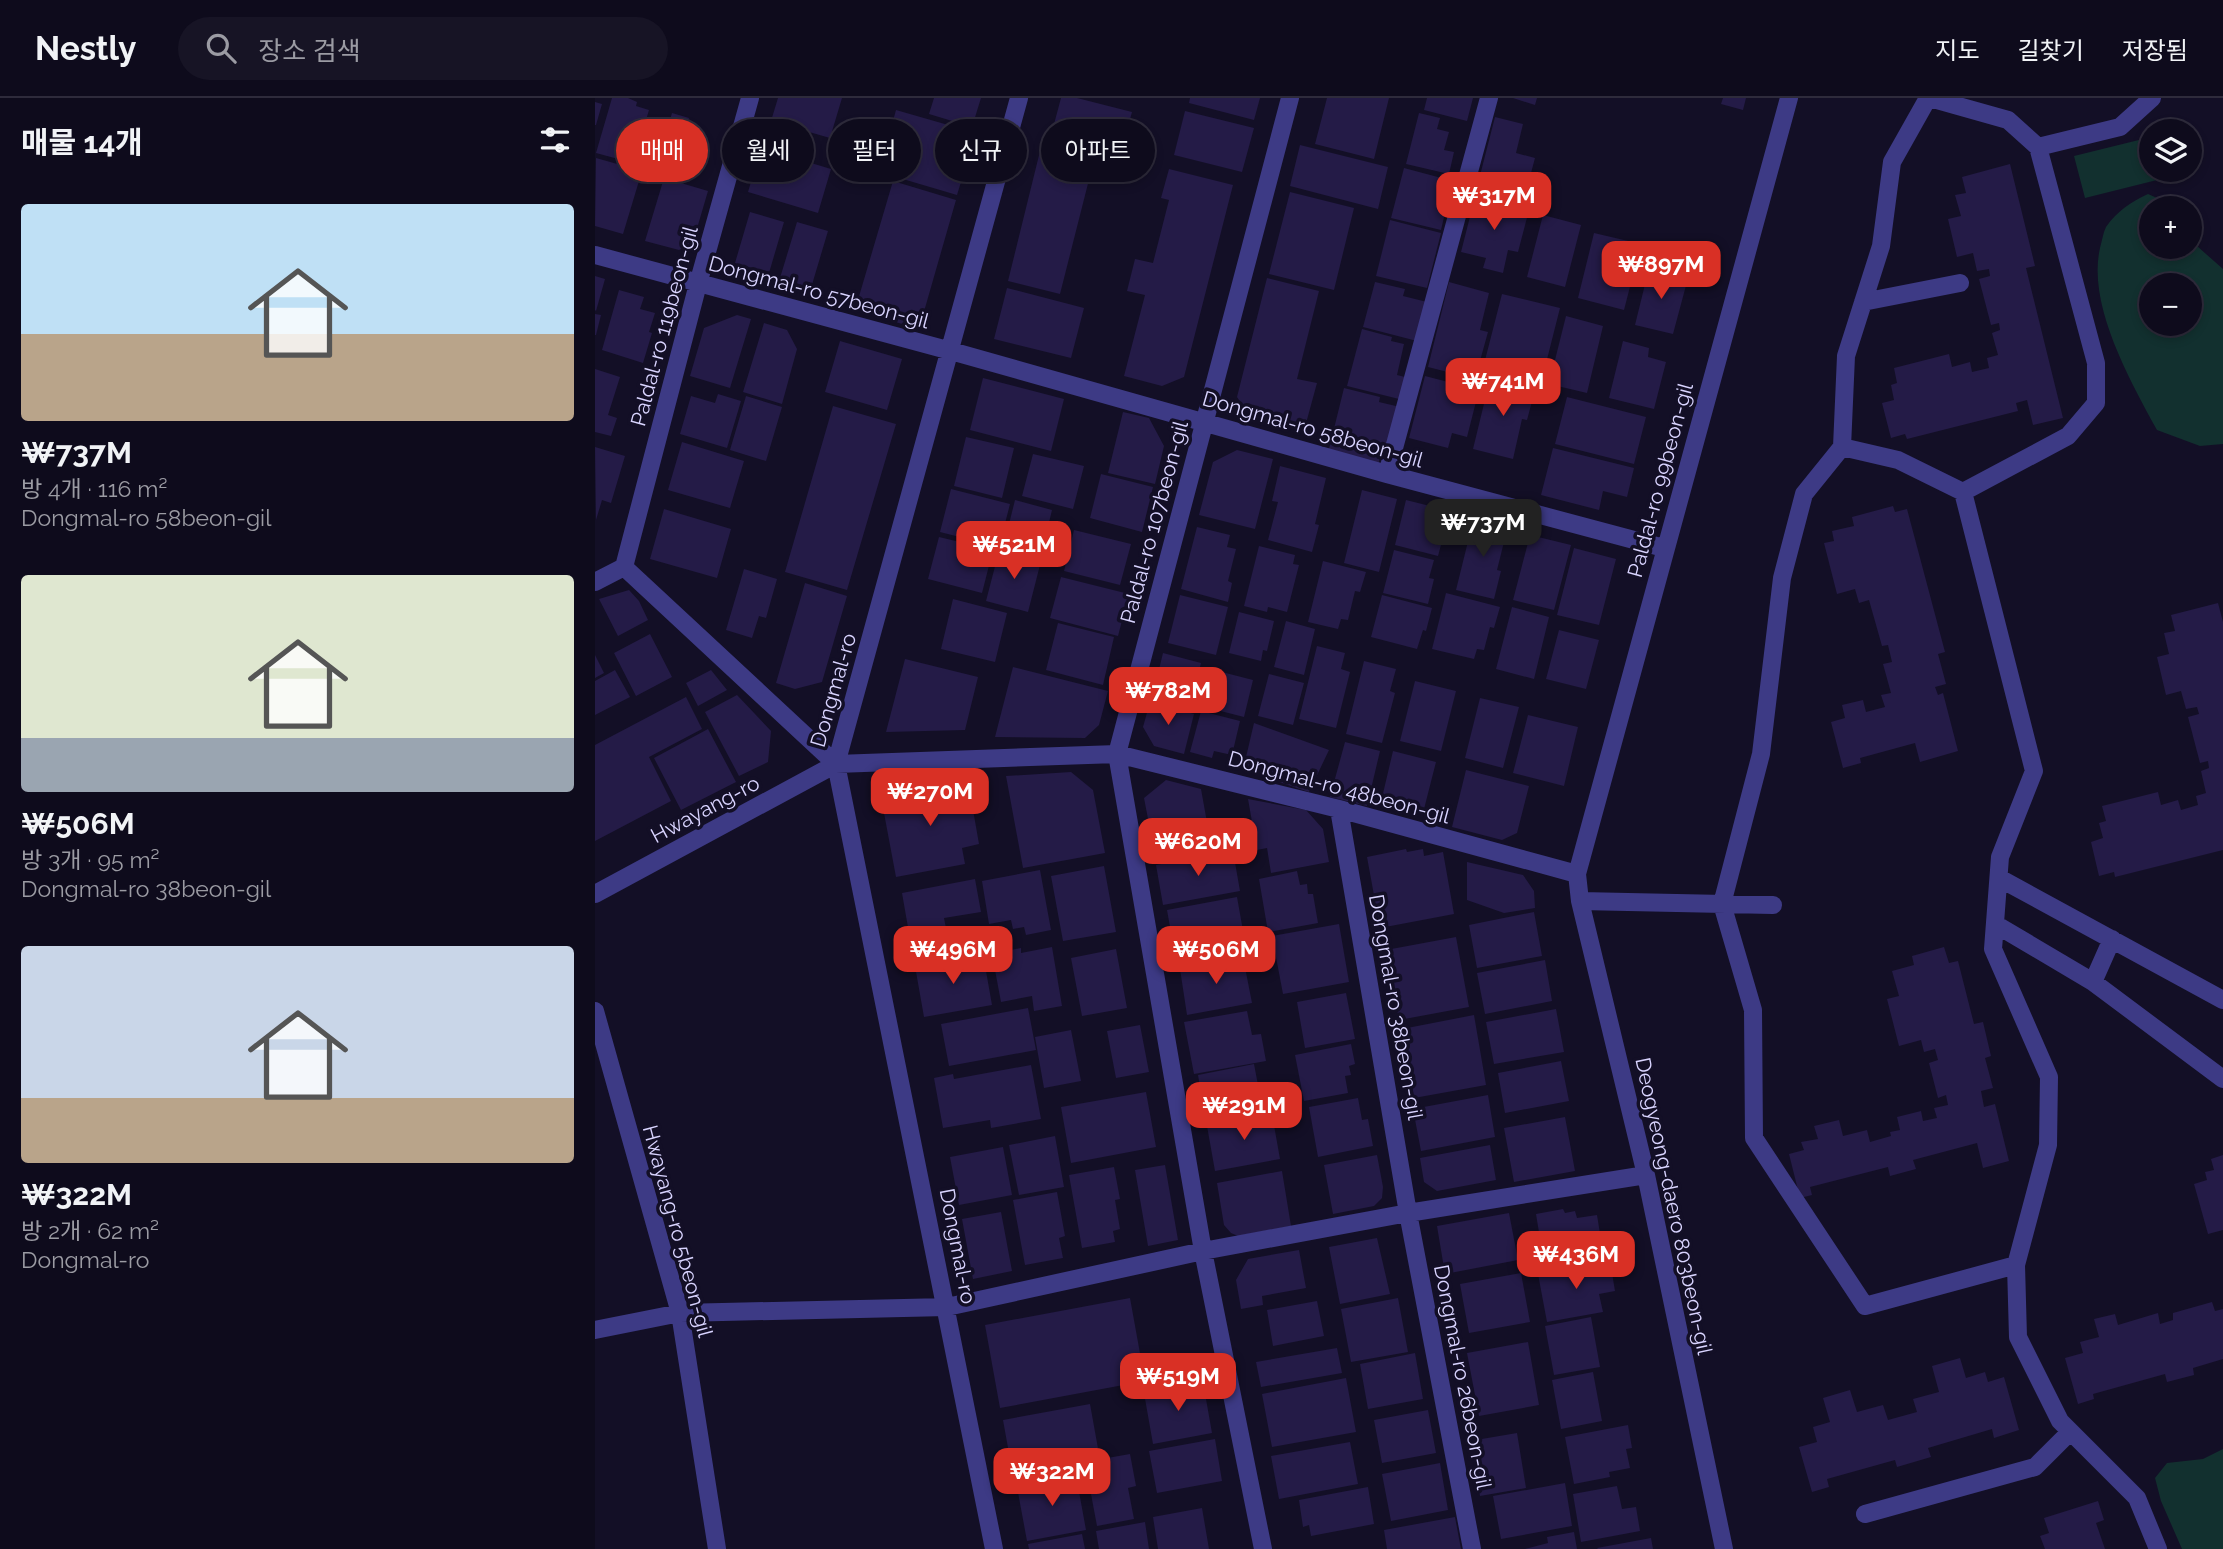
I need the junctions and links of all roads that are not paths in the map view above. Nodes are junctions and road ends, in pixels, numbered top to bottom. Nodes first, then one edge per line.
1 (750, 98) edge
2 (1019, 98) edge
3 (1290, 98) edge
4 (1489, 98) edge
5 (1789, 98) edge
6 (1929, 98) edge
7 (2152, 98) edge
8 (2038, 147) junction
9 (595, 255) edge
10 (1960, 283) dead end
11 (698, 284) junction
12 (1863, 302) junction
13 (951, 351) junction
14 (1204, 422) junction
15 (1842, 447) junction
16 (1387, 474) junction
17 (1963, 492) junction
18 (1664, 548) junction
19 (624, 567) junction
20 (595, 582) edge
21 (1117, 754) junction
22 (837, 764) junction
23 (1339, 809) junction
24 (1577, 874) junction
25 (1999, 878) junction
26 (595, 894) edge
27 (1580, 901) junction
28 (1722, 904) junction
29 (1773, 905) dead end
30 (1995, 924) junction
31 (2112, 939) junction
32 (2093, 982) junction
33 (2223, 1000) edge
34 (595, 1011) edge
35 (2223, 1079) edge
36 (1646, 1175) junction
37 (1408, 1213) junction
38 (1203, 1251) junction
39 (2016, 1265) junction
40 (947, 1307) junction
41 (680, 1313) junction
42 (595, 1329) edge
43 (2070, 1432) junction
44 (1865, 1514) dead end
45 (717, 1549) edge
46 (994, 1549) edge
47 (1263, 1549) edge
48 (1472, 1549) edge
49 (1724, 1549) edge
50 (2158, 1549) edge

1 - 11 street, Paldal-ro 119beon-gil
2 - 13 street, Dongmal-ro
3 - 14 street, Paldal-ro 107beon-gil
4 - 16 street
5 - 18 street, Paldal-ro 99beon-gil
6 - 8 street
6 - 12 street
7 - 8 street
8 - 17 street
9 - 11 street, Dongmal-ro 57beon-gil
10 - 12 street
11 - 13 street, Dongmal-ro 57beon-gil
11 - 19 street, Paldal-ro 119beon-gil
12 - 15 street
13 - 14 street, Dongmal-ro 58beon-gil
13 - 22 street, Dongmal-ro
14 - 16 street, Dongmal-ro 58beon-gil
14 - 21 street, Paldal-ro 107beon-gil
15 - 17 street
15 - 28 street
16 - 18 street, Dongmal-ro 58beon-gil
17 - 25 street
18 - 24 street, Paldal-ro 99beon-gil
19 - 20 street
19 - 22 street
21 - 22 street, Dongmal-ro 48beon-gil
21 - 23 street, Dongmal-ro 48beon-gil
21 - 38 street
22 - 26 street, Hwayang-ro
22 - 40 street, Dongmal-ro
23 - 24 street, Dongmal-ro 48beon-gil
23 - 37 street, Dongmal-ro 38beon-gil
24 - 27 street, Deogyeong-daero 803beon-gil
25 - 30 street
25 - 31 street
27 - 28 street
27 - 36 street, Deogyeong-daero 803beon-gil
28 - 29 street
28 - 39 street
30 - 32 street
30 - 39 street
31 - 32 street
31 - 33 street
32 - 35 street
34 - 41 street, Hwayang-ro 5beon-gil
36 - 37 street
36 - 49 street, Deogyeong-daero 803beon-gil
37 - 38 street
37 - 48 street, Dongmal-ro 26beon-gil
38 - 40 street
38 - 47 street
39 - 43 street
40 - 41 street
40 - 46 street, Dongmal-ro
41 - 42 street
41 - 45 street, Hwayang-ro 5beon-gil
43 - 44 street
43 - 50 street

